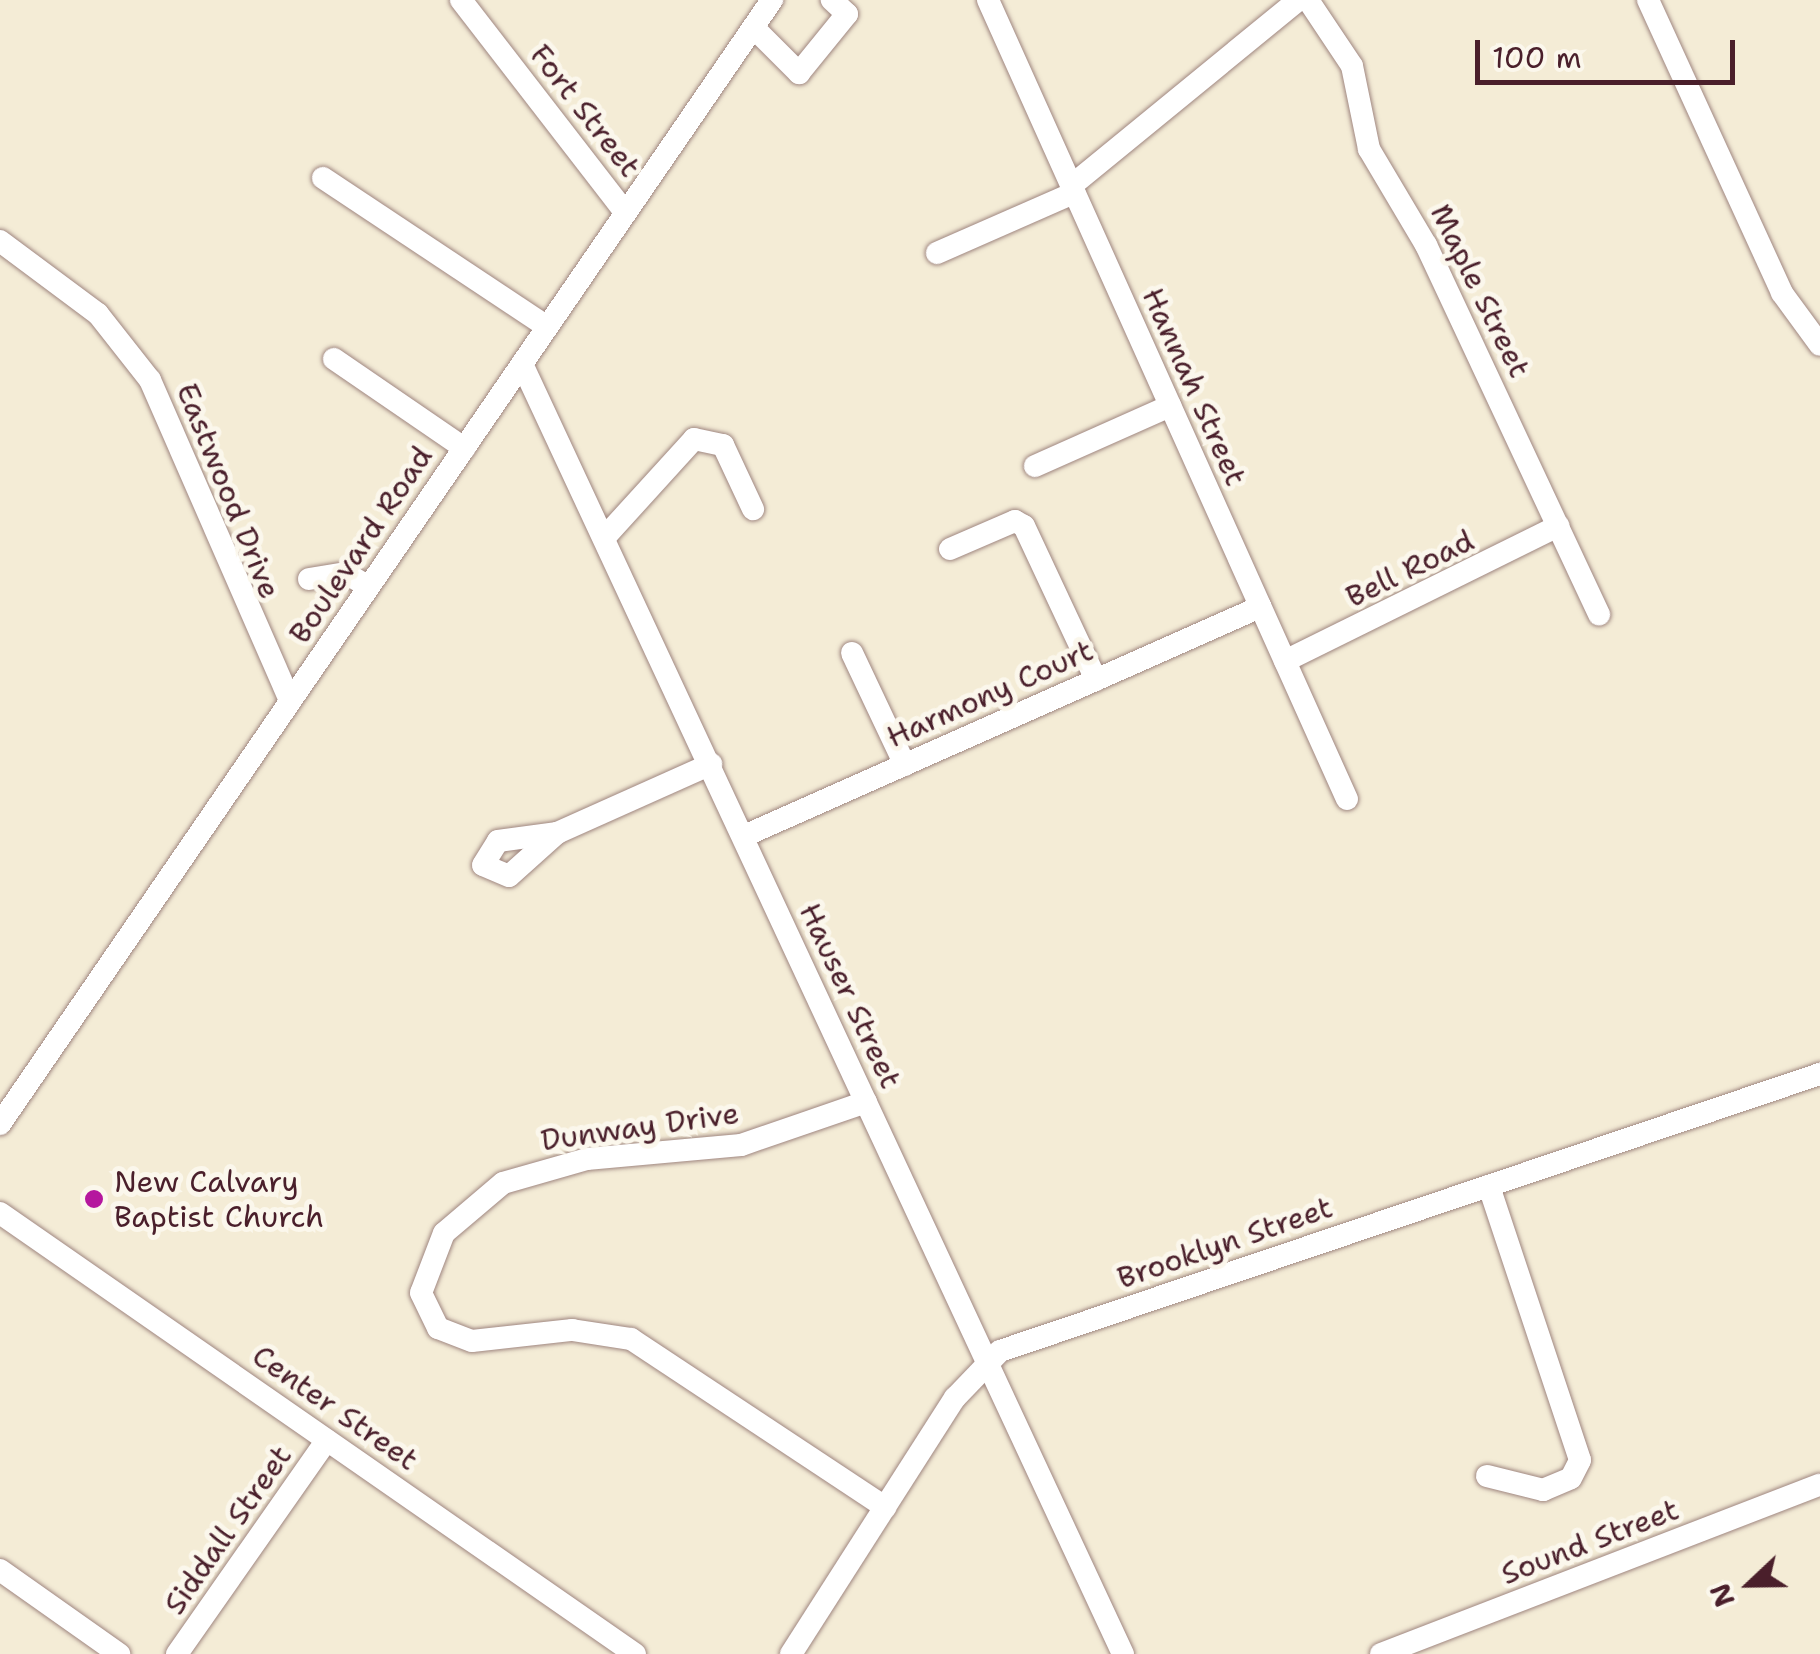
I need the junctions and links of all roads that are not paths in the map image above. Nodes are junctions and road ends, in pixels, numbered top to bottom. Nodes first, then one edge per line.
1 (461, 0) edge
2 (772, 0) edge
3 (832, 0) edge
4 (988, 0) edge
5 (1298, 0) edge
6 (1308, 0) edge
7 (1648, 0) edge
8 (754, 28) junction
9 (323, 178) dead end
10 (1073, 190) junction
11 (625, 212) junction
12 (0, 241) edge
13 (936, 253) dead end
14 (547, 327) junction
15 (1820, 345) edge
16 (334, 359) dead end
17 (522, 364) junction
18 (1170, 406) junction
19 (464, 448) junction
20 (1035, 466) dead end
21 (754, 509) dead end
22 (1558, 526) junction
23 (604, 538) junction
24 (950, 548) dead end
25 (310, 579) dead end
26 (368, 587) junction
27 (1260, 606) junction
28 (1600, 614) dead end
29 (852, 654) dead end
30 (1285, 662) junction
31 (1096, 680) junction
32 (290, 701) junction
33 (710, 764) junction
34 (904, 765) junction
35 (1347, 799) dead end
36 (557, 834) dead end
37 (744, 836) junction
38 (1820, 1074) edge
39 (866, 1102) junction
40 (0, 1124) edge
41 (1489, 1186) junction
42 (0, 1213) edge
43 (986, 1360) junction
44 (328, 1440) junction
45 (1487, 1476) dead end
46 (1820, 1485) edge
47 (885, 1507) junction
48 (0, 1570) edge
49 (118, 1654) edge
50 (177, 1654) edge
51 (635, 1654) edge
52 (791, 1654) edge
53 (1123, 1654) edge
54 (1381, 1654) edge

1 - 11 street, Fort Street
2 - 8 street, Boulevard Road
3 - 8 street
4 - 10 street, Hannah Street
5 - 10 street
6 - 22 street, Maple Street
7 - 15 street
8 - 11 street, Boulevard Road
9 - 14 street
10 - 13 street
10 - 18 street, Hannah Street
11 - 14 street, Boulevard Road
12 - 32 street, Eastwood Drive
14 - 17 street, Boulevard Road
16 - 19 street
17 - 19 street, Boulevard Road
17 - 23 street, Hauser Street
18 - 20 street
18 - 27 street, Hannah Street
19 - 26 street, Boulevard Road
21 - 23 street
22 - 28 street, Maple Street
22 - 30 street, Bell Road
23 - 33 street, Hauser Street
24 - 31 street
25 - 26 street
26 - 32 street, Boulevard Road
27 - 30 street, Hannah Street
27 - 31 street, Harmony Court
29 - 34 street
30 - 35 street, Hannah Street
31 - 34 street, Harmony Court
32 - 40 street, Boulevard Road
33 - 36 street
33 - 37 street, Hauser Street
34 - 37 street, Harmony Court
37 - 39 street, Hauser Street
38 - 41 street, Brooklyn Street
39 - 43 street, Hauser Street
39 - 47 street, Dunway Drive
41 - 43 street, Brooklyn Street
41 - 45 street
42 - 44 street, Center Street
43 - 47 street
43 - 53 street, Hauser Street
44 - 50 street, Siddall Street
44 - 51 street, Center Street
46 - 54 street, Sound Street
47 - 52 street
48 - 49 street

